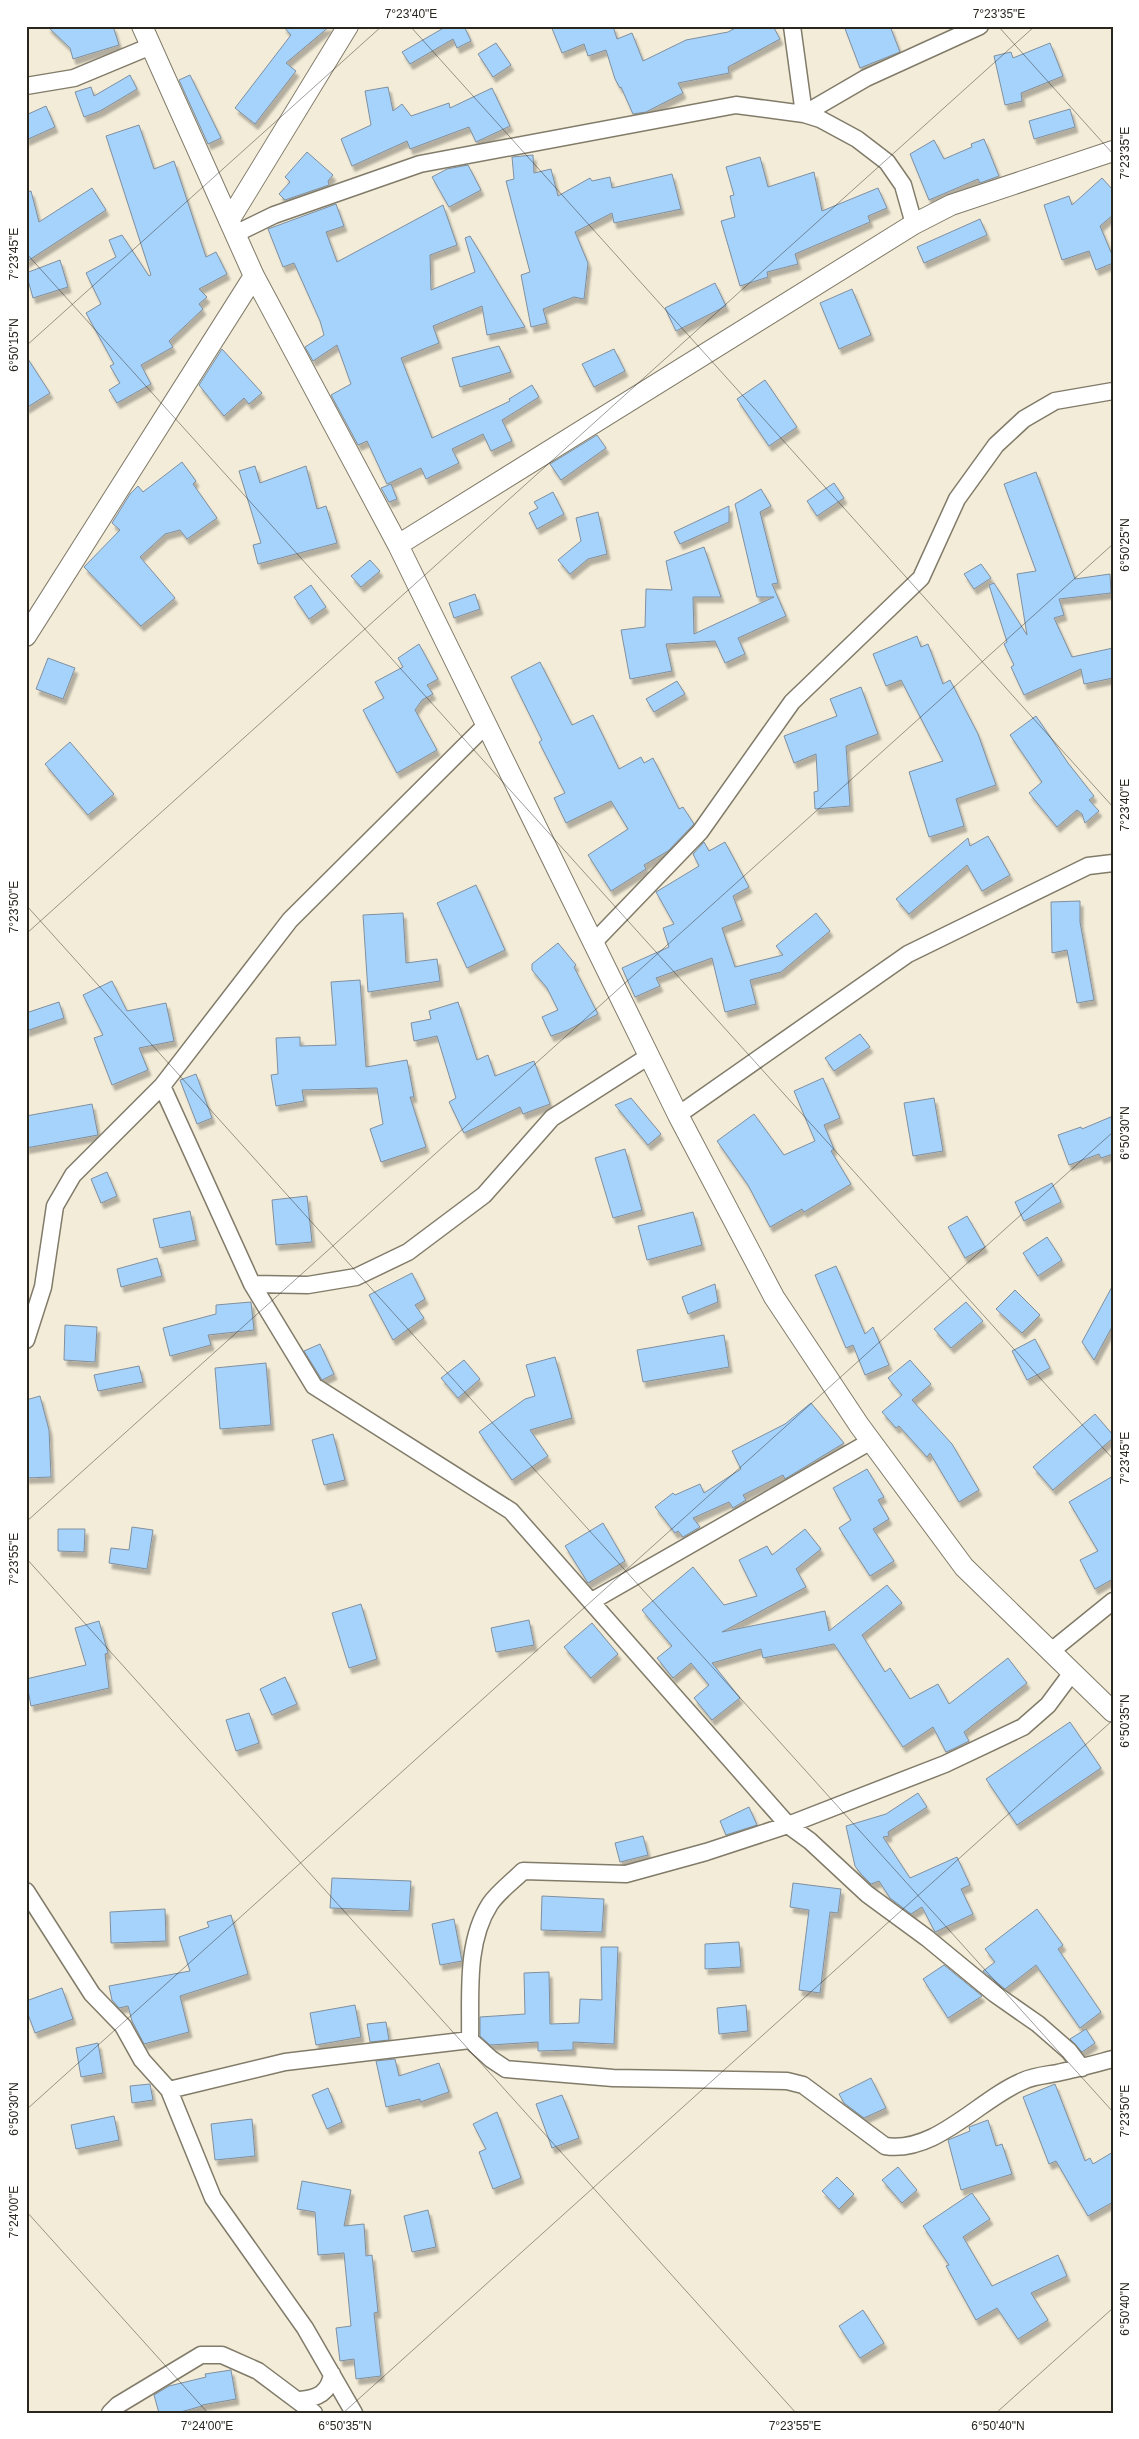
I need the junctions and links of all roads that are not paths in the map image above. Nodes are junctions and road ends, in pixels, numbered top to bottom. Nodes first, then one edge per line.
1 (142, 26) edge
2 (348, 26) edge
3 (792, 26) edge
4 (980, 26) edge
5 (151, 46) junction
6 (26, 86) edge
7 (804, 114) junction
8 (1113, 151) edge
9 (914, 224) junction
10 (233, 227) junction
11 (254, 276) junction
12 (1113, 391) edge
13 (398, 546) junction
14 (26, 636) edge
15 (486, 725) junction
16 (1113, 863) edge
17 (594, 943) junction
18 (649, 1056) junction
19 (162, 1086) junction
20 (678, 1114) junction
21 (252, 1284) junction
22 (26, 1340) edge
23 (871, 1440) junction
24 (592, 1601) junction
25 (1113, 1601) edge
26 (1050, 1652) junction
27 (1071, 1674) junction
28 (1113, 1712) edge
29 (788, 1825) junction
30 (26, 1891) edge
31 (470, 2040) junction
32 (1113, 2059) edge
33 (1082, 2068) junction
34 (169, 2090) junction
35 (332, 2374) junction
36 (300, 2400) junction
37 (110, 2413) edge
38 (314, 2413) edge
39 (354, 2413) edge

1 - 5 street
2 - 10 street
3 - 7 street
4 - 7 street
5 - 6 street
5 - 10 street
7 - 9 street
7 - 10 street
8 - 9 street
9 - 13 street
10 - 11 street
11 - 13 street
11 - 14 street
12 - 17 street
13 - 15 street
15 - 17 street
15 - 19 street
16 - 20 street
17 - 18 street
18 - 20 street
18 - 21 street
19 - 21 street
19 - 22 street
20 - 23 street
21 - 24 street
23 - 24 street
23 - 26 street
24 - 29 street
25 - 26 street
26 - 27 street
27 - 28 street
27 - 29 street
29 - 31 street
29 - 33 street
30 - 34 street
31 - 33 street
31 - 34 street
32 - 33 street
34 - 35 street
35 - 36 street
35 - 39 street
36 - 37 street
36 - 38 street

